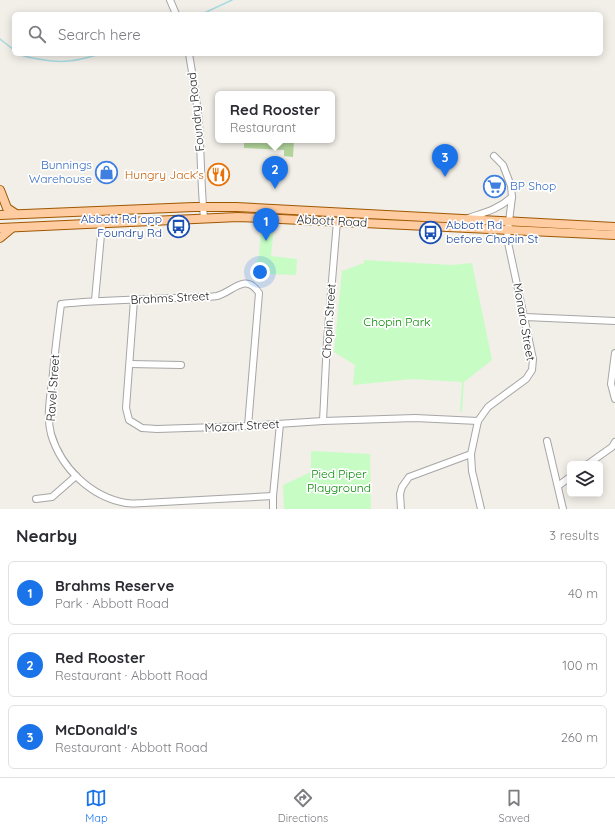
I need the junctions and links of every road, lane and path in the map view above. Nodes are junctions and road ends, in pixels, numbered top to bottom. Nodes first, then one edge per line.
1 (170, 0) edge
2 (175, 12) edge
3 (189, 56) edge
4 (494, 156) dead end
5 (0, 190) edge
6 (512, 197) junction
7 (203, 207) junction
8 (17, 214) junction
9 (0, 215) edge
10 (204, 218) junction
11 (468, 219) junction
12 (337, 221) junction
13 (102, 224) junction
14 (508, 226) junction
15 (615, 227) edge
16 (0, 228) edge
17 (12, 228) junction
18 (615, 235) edge
19 (0, 238) edge
20 (95, 300) junction
21 (134, 300) junction
22 (60, 304) joint
23 (525, 317) junction
24 (615, 321) edge
25 (615, 353) edge
26 (130, 364) junction
27 (181, 365) dead end
28 (615, 400) edge
29 (323, 421) junction
30 (478, 421) junction
31 (280, 424) junction
32 (248, 426) junction
33 (547, 440) dead end
34 (615, 442) edge
35 (471, 454) junction
36 (592, 461) edge
37 (76, 476) junction
38 (567, 479) edge
39 (558, 486) junction
40 (273, 496) junction
41 (36, 499) dead end
42 (273, 509) edge
43 (401, 509) edge
44 (481, 509) edge
45 (563, 509) edge

1 - 2 street
3 - 7 street, Foundry Road
4 - 6 street
5 - 8 main road
6 - 11 street
6 - 14 street, Monaro Street
7 - 8 main road, Abbott Road
7 - 10 street, Foundry Road
7 - 11 main road, Abbott Road
8 - 9 main road, Abbott Road
10 - 12 main road, Abbott Road
10 - 13 main road, Abbott Road
11 - 14 main road, Abbott Road
12 - 14 main road, Abbott Road
12 - 29 street, Chopin Street
13 - 17 main road, Abbott Road
13 - 20 street
14 - 15 main road, Abbott Road
14 - 18 main road, Abbott Road
14 - 23 street, Monaro Street
16 - 17 main road, Abbott Road
17 - 19 main road
20 - 21 street, Brahms Street
20 - 22 street, Brahms Street
21 - 26 street, Mozart Street
21 - 32 street, Brahms Street
22 - 37 street, Ravel Street
23 - 24 street
23 - 30 street, Monaro Street
25 - 28 street
26 - 27 street
26 - 32 street, Mozart Street
29 - 30 street, Mozart Street
29 - 31 street, Mozart Street
30 - 35 street, Monaro Street
31 - 32 street, Mozart Street
31 - 40 street
33 - 39 street
34 - 36 street
35 - 43 street
35 - 44 street, Monaro Street
37 - 40 street, Ravel Street
37 - 41 street
38 - 39 street
39 - 45 street
40 - 42 street

